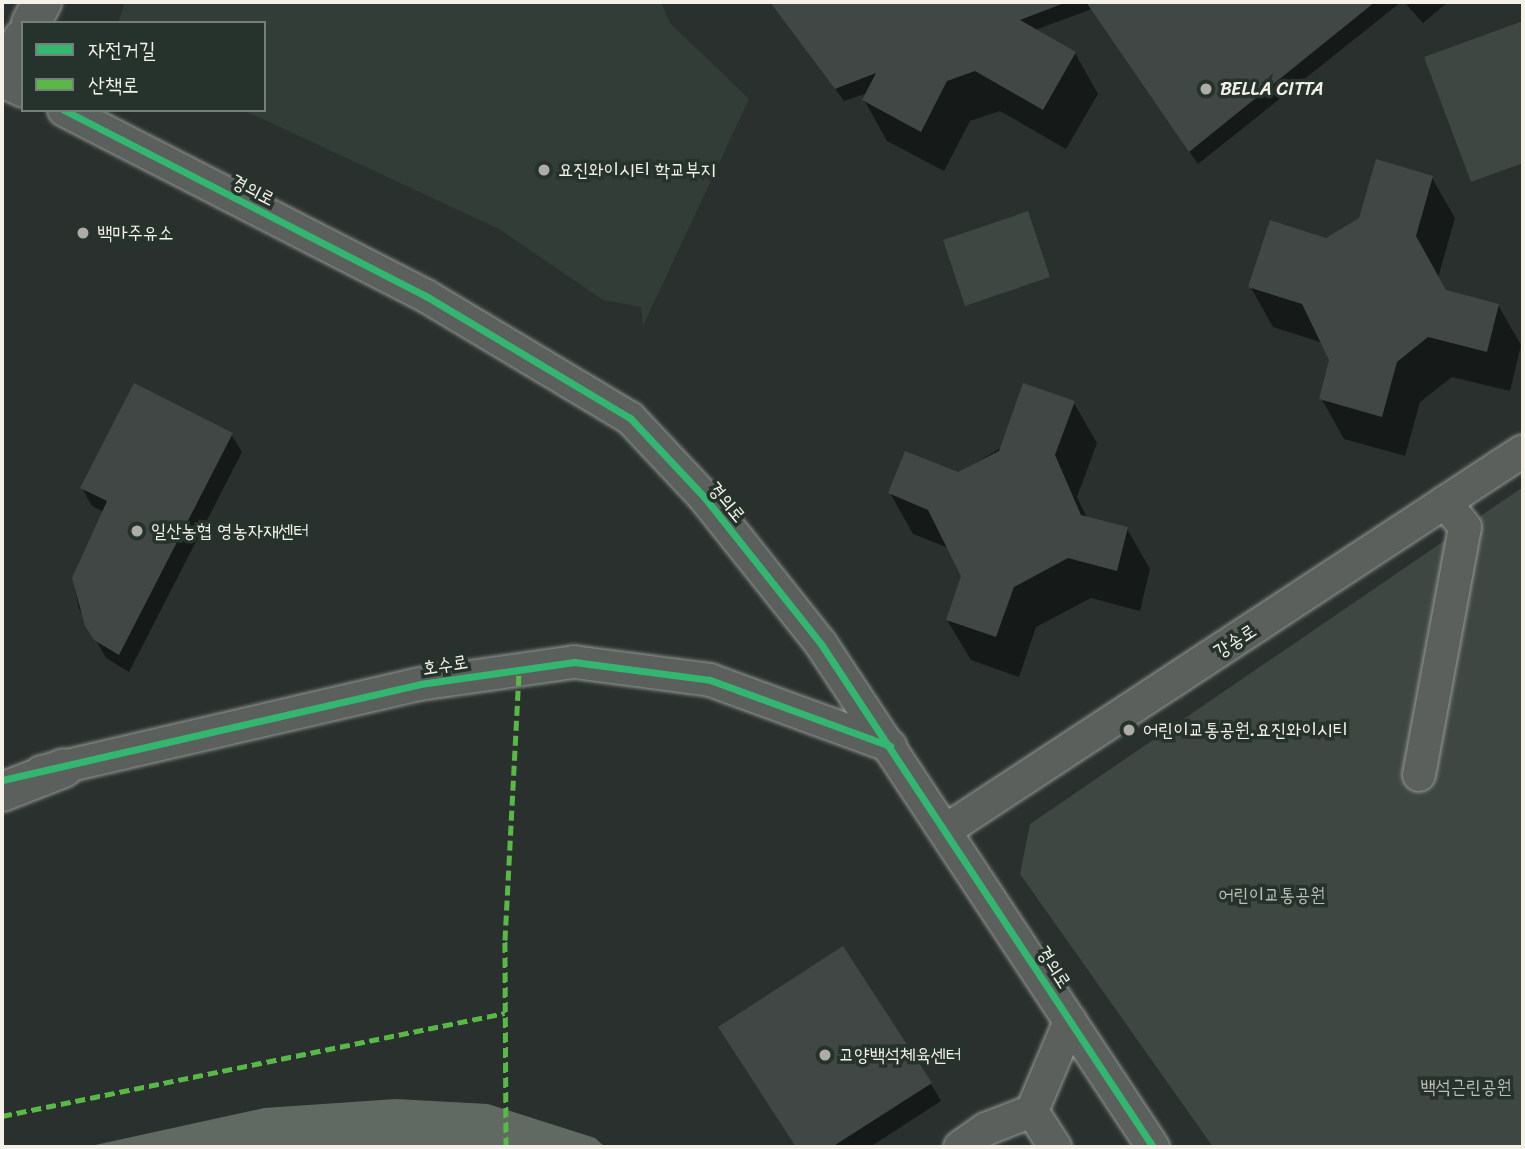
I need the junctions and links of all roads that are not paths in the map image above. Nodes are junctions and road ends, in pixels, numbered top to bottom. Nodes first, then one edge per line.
1 (42, 2) edge
2 (32, 21) edge
3 (21, 42) edge
4 (2, 80) edge
5 (21, 90) edge
6 (68, 112) edge
7 (1523, 452) edge
8 (1445, 502) junction
9 (890, 746) junction
10 (64, 768) junction
11 (1419, 775) dead end
12 (2, 780) edge
13 (2, 792) edge
14 (946, 830) junction
15 (1070, 1021) junction
16 (1032, 1111) junction
17 (960, 1147) edge
18 (1055, 1147) edge
19 (1153, 1147) edge

1 - 2 main road
3 - 4 main road
4 - 5 street
6 - 9 street, 경의로
7 - 8 street, 강송로
8 - 11 street
8 - 14 street, 강송로
9 - 10 street, 호수로
9 - 14 street, 경의로
10 - 12 street, 호수로
10 - 13 main road
14 - 15 street, 경의로
15 - 16 street
15 - 19 street, 경의로
16 - 17 street
16 - 18 street

